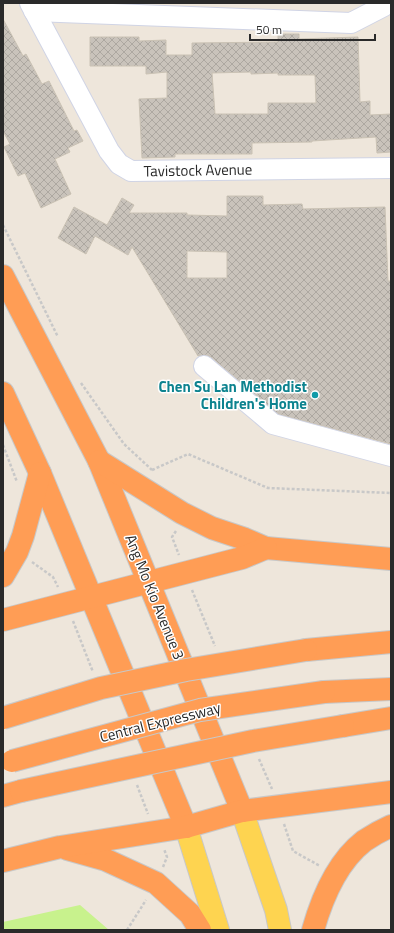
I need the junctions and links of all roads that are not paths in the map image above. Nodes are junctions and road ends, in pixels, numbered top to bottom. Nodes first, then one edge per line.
1 (386, 3) edge
2 (32, 7) edge
3 (391, 168) edge
4 (3, 276) edge
5 (204, 366) dead end
6 (3, 393) edge
7 (391, 456) edge
8 (99, 461) junction
9 (40, 473) junction
10 (266, 548) junction
11 (391, 559) edge
12 (3, 576) edge
13 (148, 581) junction
14 (91, 597) junction
15 (3, 620) edge
16 (391, 642) edge
17 (391, 689) edge
18 (3, 718) edge
19 (391, 718) edge
20 (7, 763) edge
21 (391, 792) edge
22 (12, 794) edge
23 (242, 811) junction
24 (391, 826) edge
25 (186, 827) junction
26 (60, 847) junction
27 (3, 861) edge
28 (200, 930) edge
29 (218, 930) edge
30 (280, 930) edge
31 (313, 930) edge

1 - 2 street
2 - 3 street, Tavistock Avenue
4 - 8 highway, Ang Mo Kio Avenue 3
5 - 7 street
6 - 9 highway
8 - 10 highway
8 - 13 highway, Ang Mo Kio Avenue 3
9 - 12 highway
9 - 14 highway
10 - 11 highway
10 - 13 highway
13 - 14 highway
13 - 23 highway, Ang Mo Kio Avenue 3
14 - 15 highway
14 - 25 highway
16 - 18 highway, bridge
17 - 20 highway, Central Expressway, bridge
19 - 22 highway, bridge
21 - 23 highway
23 - 25 highway
23 - 30 main road, Ang Mo Kio Avenue 3
24 - 31 highway
25 - 26 highway
25 - 29 main road
26 - 27 highway
26 - 28 highway

